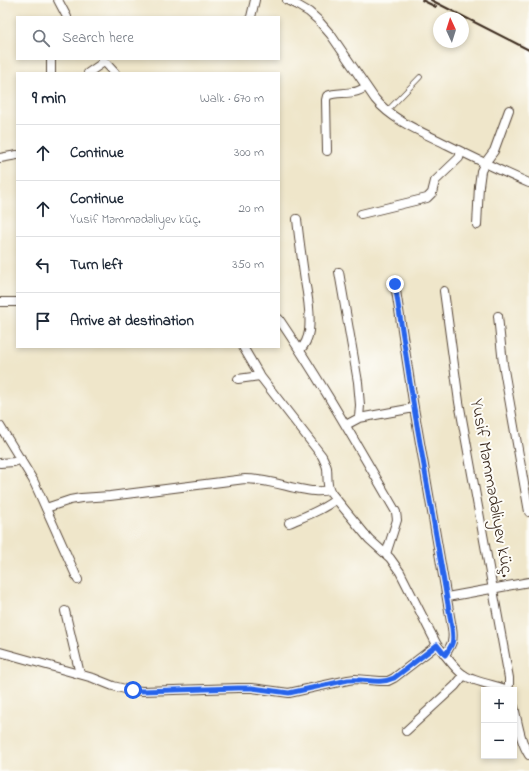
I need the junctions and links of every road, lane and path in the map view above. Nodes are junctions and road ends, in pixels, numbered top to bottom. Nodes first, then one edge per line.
1 (58, 0) edge
2 (255, 0) edge
3 (287, 0) edge
4 (66, 16) edge
5 (251, 16) edge
6 (51, 60) edge
7 (103, 60) edge
8 (51, 72) edge
9 (89, 72) edge
10 (114, 72) edge
11 (420, 77) dead end
12 (366, 87) junction
13 (509, 110) dead end
14 (387, 112) junction
15 (327, 151) dead end
16 (461, 152) junction
17 (16, 155) edge
18 (0, 158) edge
19 (485, 163) junction
20 (529, 183) edge
21 (361, 214) dead end
22 (296, 219) dead end
23 (477, 224) dead end
24 (339, 272) dead end
25 (395, 284) dead end
26 (444, 291) dead end
27 (0, 302) edge
28 (16, 302) edge
29 (498, 316) dead end
30 (280, 320) edge
31 (244, 348) edge
32 (300, 350) junction
33 (260, 376) junction
34 (238, 379) dead end
35 (414, 408) junction
36 (359, 418) junction
37 (346, 425) junction
38 (0, 426) edge
39 (21, 460) junction
40 (0, 463) edge
41 (329, 490) junction
42 (336, 499) junction
43 (46, 508) junction
44 (529, 512) edge
45 (289, 523) dead end
46 (386, 554) junction
47 (78, 580) dead end
48 (529, 582) edge
49 (492, 588) junction
50 (447, 597) junction
51 (65, 611) dead end
52 (437, 645) junction
53 (0, 652) edge
54 (445, 655) junction
55 (80, 674) junction
56 (464, 676) junction
57 (499, 687) edge
58 (508, 687) edge
59 (517, 721) edge
60 (406, 731) dead end
61 (529, 755) edge

1 - 4 street
2 - 5 street
3 - 12 street
6 - 8 street
7 - 9 street
7 - 10 street
11 - 14 lane
12 - 14 street
12 - 15 street
13 - 19 street
14 - 16 street
16 - 19 street
16 - 21 street
17 - 18 street
19 - 20 street
19 - 23 street
22 - 32 street
24 - 36 street
25 - 35 street
26 - 49 street, Yusif Məmmədəliyev küç.
27 - 28 street
29 - 44 street
30 - 32 street
31 - 33 street
32 - 37 street
33 - 34 street
33 - 41 street
35 - 36 street
35 - 50 street
36 - 37 street
37 - 46 street
38 - 39 street
39 - 40 street
39 - 43 street
41 - 42 street, Yusif Məmmədəliyev küç.
41 - 43 street
42 - 45 street
42 - 46 street, Yusif Məmmədəliyev küç.
43 - 47 street
46 - 52 street, Yusif Məmmədəliyev küç.
48 - 49 street
49 - 50 street
49 - 58 street, Yusif Məmmədəliyev küç.
50 - 54 street
51 - 55 street
52 - 54 street, Yusif Məmmədəliyev küç.
52 - 55 street
53 - 55 street
54 - 56 street, Yusif Məmmədəliyev küç.
56 - 57 street, Yusif Məmmədəliyev küç.
56 - 60 street
59 - 61 street

